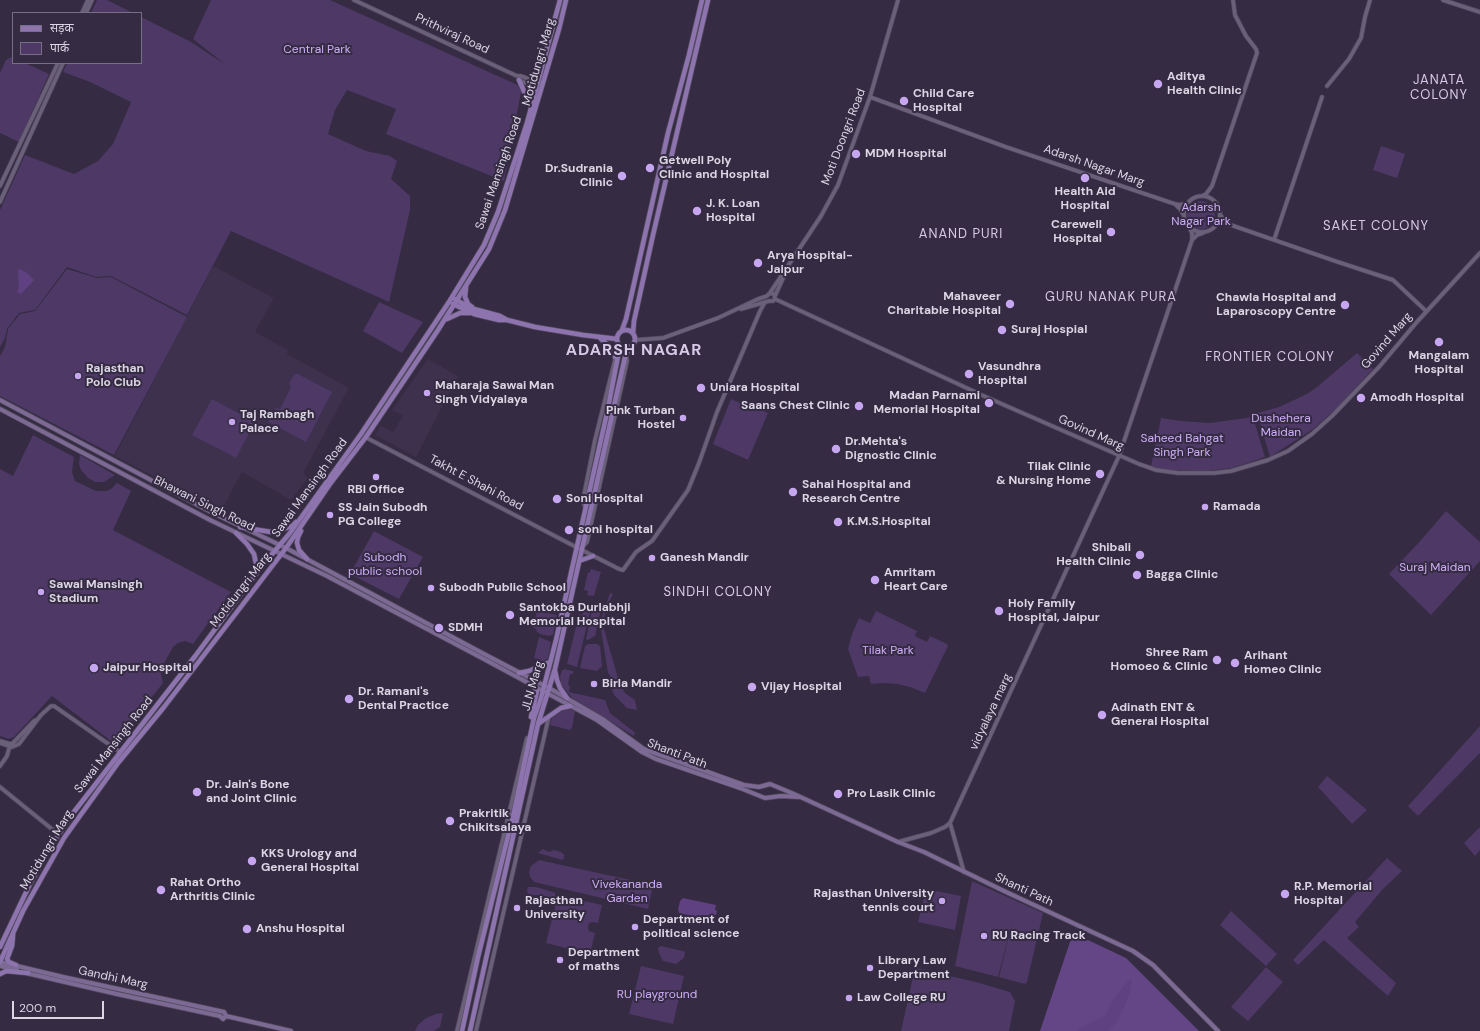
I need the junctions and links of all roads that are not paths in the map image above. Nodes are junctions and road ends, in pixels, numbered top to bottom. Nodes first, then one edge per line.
1 (88, 0) edge
2 (92, 0) edge
3 (354, 0) edge
4 (560, 0) edge
5 (566, 0) edge
6 (702, 0) edge
7 (708, 0) edge
8 (898, 0) edge
9 (1233, 0) edge
10 (1370, 0) edge
11 (1443, 0) edge
12 (82, 12) edge
13 (86, 12) edge
14 (1480, 12) edge
15 (58, 64) edge
16 (64, 64) edge
17 (518, 78) junction
18 (543, 84) junction
19 (537, 85) junction
20 (1327, 86) dead end
21 (542, 90) junction
22 (870, 97) junction
23 (1322, 97) dead end
24 (531, 109) junction
25 (0, 186) edge
26 (1212, 186) junction
27 (1202, 196) junction
28 (1214, 200) junction
29 (0, 202) edge
30 (1188, 203) junction
31 (1175, 204) junction
32 (652, 206) junction
33 (659, 208) junction
34 (1221, 216) junction
35 (1184, 217) junction
36 (1228, 224) junction
37 (1188, 225) junction
38 (1216, 226) junction
39 (1204, 232) junction
40 (1192, 240) junction
41 (1274, 240) junction
42 (1480, 253) edge
43 (785, 271) junction
44 (467, 284) junction
45 (769, 295) junction
46 (452, 297) junction
47 (775, 297) junction
48 (449, 302) junction
49 (767, 302) junction
50 (456, 303) junction
51 (736, 310) junction
52 (1426, 311) junction
53 (474, 312) junction
54 (441, 325) junction
55 (622, 330) junction
56 (633, 332) junction
57 (599, 337) junction
58 (617, 339) junction
59 (635, 340) junction
60 (620, 346) junction
61 (630, 347) junction
62 (617, 356) junction
63 (0, 400) edge
64 (0, 410) edge
65 (361, 434) junction
66 (366, 437) junction
67 (1119, 456) junction
68 (305, 516) junction
69 (240, 527) junction
70 (236, 533) junction
71 (280, 545) junction
72 (576, 547) junction
73 (286, 548) junction
74 (582, 548) junction
75 (276, 551) junction
76 (281, 554) junction
77 (593, 556) junction
78 (307, 560) junction
79 (579, 561) junction
80 (252, 580) junction
81 (550, 662) junction
82 (555, 669) junction
83 (519, 672) junction
84 (532, 685) junction
85 (544, 685) junction
86 (549, 688) junction
87 (542, 691) junction
88 (548, 694) junction
89 (567, 698) junction
90 (570, 706) junction
91 (549, 716) junction
92 (538, 724) junction
93 (528, 739) junction
94 (0, 742) edge
95 (10, 745) junction
96 (120, 752) junction
97 (0, 766) edge
98 (764, 785) junction
99 (0, 787) edge
100 (775, 787) junction
101 (763, 797) junction
102 (773, 798) junction
103 (801, 798) junction
104 (950, 823) junction
105 (58, 834) junction
106 (898, 842) junction
107 (964, 872) junction
108 (12, 933) junction
109 (0, 947) edge
110 (0, 962) edge
111 (0, 966) edge
112 (16, 966) junction
113 (28, 973) junction
114 (0, 974) edge
115 (221, 1014) junction
116 (291, 1031) edge
117 (457, 1031) edge
118 (462, 1031) edge
119 (470, 1031) edge
120 (476, 1031) edge
121 (1218, 1031) edge

1 - 12 street
2 - 13 street
3 - 17 street, Prithviraj Road
4 - 19 main road, Sawai Mansingh Road
5 - 18 main road, Motidungri Marg
6 - 32 main road
7 - 33 main road
8 - 22 street, Moti Doongri Road
9 - 26 street
10 - 20 street
11 - 14 street
15 - 25 street
16 - 29 street
17 - 19 street, Prithviraj Road
17 - 24 main road
18 - 19 street
18 - 21 main road, Motidungri Marg
19 - 21 street
19 - 24 main road, Sawai Mansingh Road
21 - 44 main road, Motidungri Marg
22 - 31 street, Adarsh Nagar Marg
22 - 43 street, Moti Doongri Road
23 - 41 street
24 - 46 main road, Sawai Mansingh Road
26 - 27 street
26 - 28 street
27 - 28 street
27 - 30 street
28 - 34 street
30 - 31 street
30 - 35 street
31 - 35 street
32 - 33 main road
32 - 55 main road
33 - 56 main road
34 - 36 street
34 - 38 street
35 - 37 street
36 - 38 street
36 - 41 street
37 - 39 street
37 - 40 street
38 - 39 street
39 - 40 street
40 - 67 street, vidyalaya marg
41 - 52 street
42 - 52 street, Govind Marg
43 - 45 street, Moti Doongri Road
43 - 47 street, Moti Doongri Road
44 - 50 main road, Motidungri Marg
44 - 53 main road
45 - 47 street, Govind Marg
45 - 49 street
45 - 51 street
46 - 48 main road, Sawai Mansingh Road
46 - 50 main road
47 - 49 street
47 - 67 street, Govind Marg
48 - 50 main road
48 - 65 main road, Sawai Mansingh Road
49 - 51 street
49 - 77 street
50 - 53 main road
50 - 54 main road, Motidungri Marg
51 - 59 street
52 - 67 street, Govind Marg
53 - 54 main road
53 - 57 main road
54 - 66 main road, Motidungri Marg
55 - 56 main road
55 - 58 main road
56 - 59 main road
57 - 58 main road
57 - 62 main road
58 - 60 main road
59 - 61 main road
60 - 61 main road
60 - 62 main road, JLN Marg
61 - 74 main road, JLN Marg
62 - 72 main road, JLN Marg
63 - 69 main road
64 - 70 main road, Bhawani Singh Road
65 - 66 street, Takht E Shahi Road
65 - 68 main road, Sawai Mansingh Road
66 - 68 main road, Motidungri Marg
66 - 72 street, Takht E Shahi Road
67 - 104 street, vidyalaya marg
68 - 69 main road
68 - 71 main road, Sawai Mansingh Road
68 - 73 main road, Motidungri Marg
68 - 78 main road
69 - 71 main road
70 - 75 main road, Bhawani Singh Road
70 - 80 main road
71 - 73 main road
71 - 75 main road, Sawai Mansingh Road
72 - 74 street, Takht E Shahi Road
72 - 81 main road, JLN Marg
73 - 76 main road, Motidungri Marg
73 - 78 main road
74 - 77 street
74 - 79 main road, JLN Marg
75 - 76 main road, Bhawani Singh Road
75 - 80 main road, Sawai Mansingh Road
76 - 84 main road, Bhawani Singh Road
76 - 108 main road, Motidungri Marg
77 - 79 main road
78 - 83 main road
79 - 82 main road, JLN Marg
80 - 96 main road, Sawai Mansingh Road
81 - 83 main road
81 - 85 main road, JLN Marg
82 - 86 main road, JLN Marg
82 - 89 main road
83 - 85 main road
84 - 87 main road, Bhawani Singh Road
84 - 93 main road
85 - 86 main road
85 - 87 main road, JLN Marg
86 - 88 main road, JLN Marg
86 - 89 main road
87 - 88 main road, Bhawani Singh Road
87 - 93 main road, JLN Marg
88 - 90 main road, Shanti Path
88 - 92 main road, JLN Marg
89 - 98 main road
90 - 91 main road
90 - 101 main road, Shanti Path
91 - 92 main road
91 - 120 street
92 - 119 main road, JLN Marg
93 - 117 street
93 - 118 main road, JLN Marg
94 - 95 street
95 - 96 street
95 - 97 street
96 - 105 main road, Sawai Mansingh Road
98 - 100 main road
98 - 101 main road
99 - 105 street
100 - 102 main road
100 - 103 main road, Shanti Path
101 - 102 main road
102 - 103 main road
103 - 106 main road, Shanti Path
104 - 106 street
104 - 107 street
105 - 109 main road, Sawai Mansingh Road
106 - 107 main road, Shanti Path
107 - 121 main road, Shanti Path
108 - 110 main road, Motidungri Marg
108 - 112 main road
110 - 112 main road, Gandhi Marg
111 - 113 main road
112 - 115 main road, Gandhi Marg
113 - 114 main road
113 - 115 main road
115 - 116 main road

